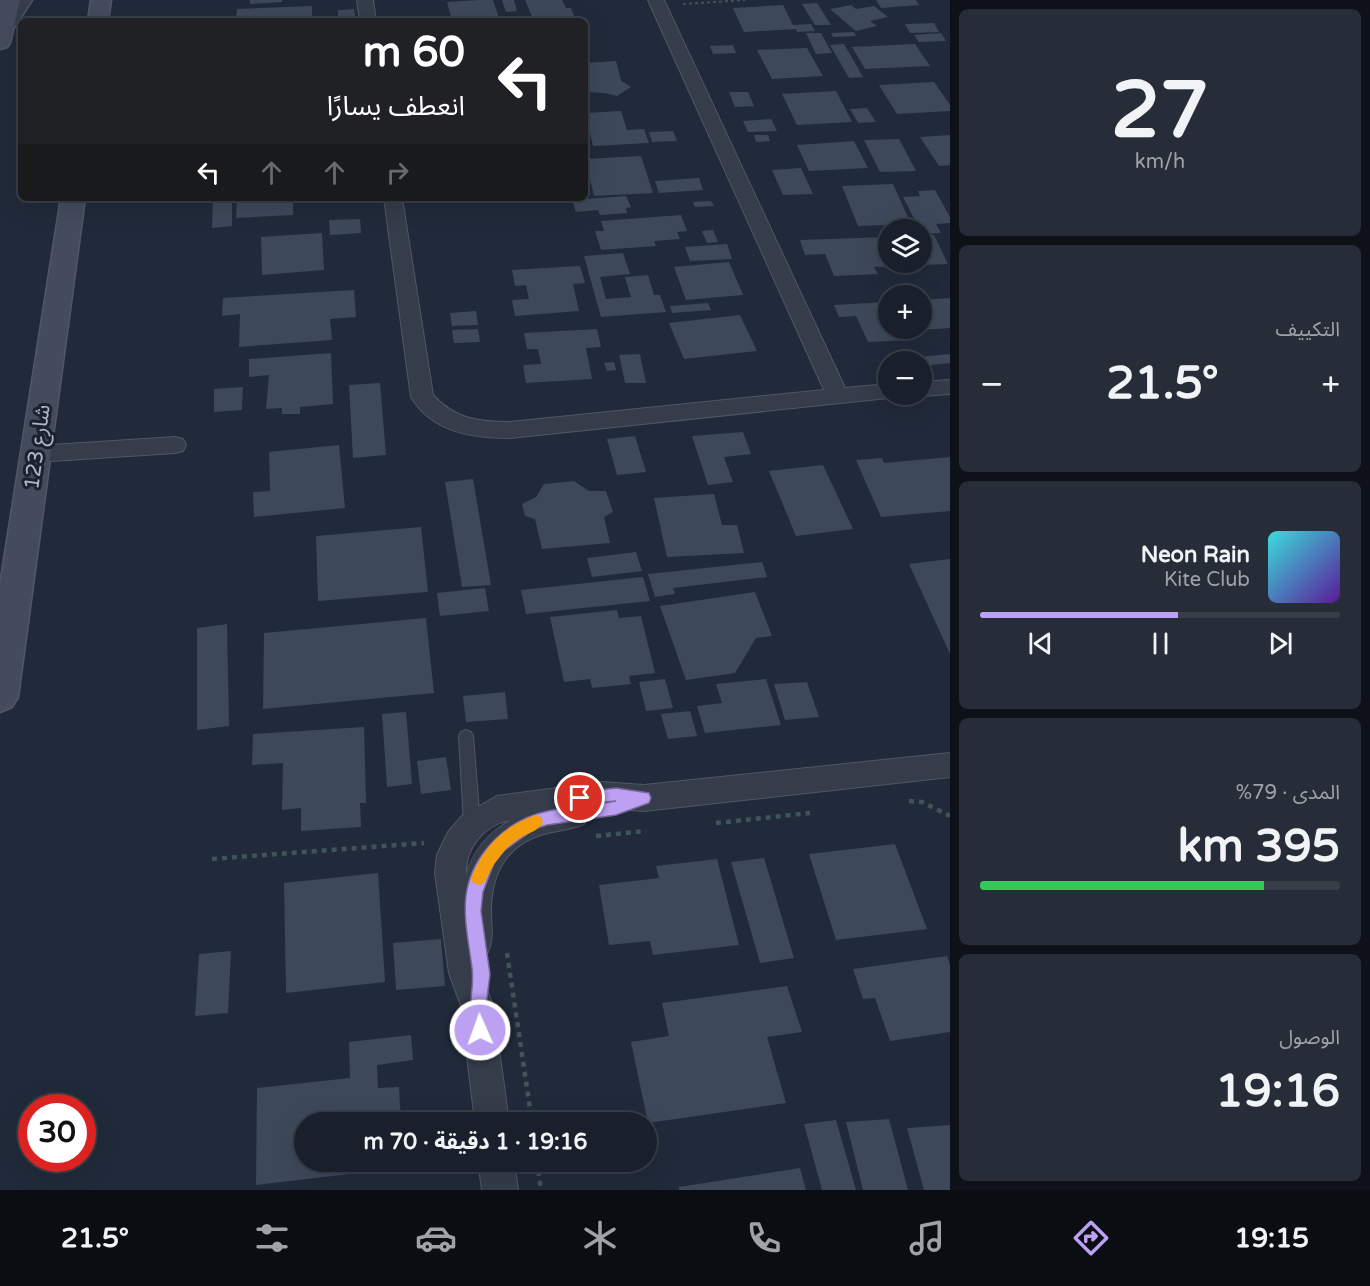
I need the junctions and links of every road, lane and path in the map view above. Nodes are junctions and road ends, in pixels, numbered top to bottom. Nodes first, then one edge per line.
1 (10, 0) edge
2 (22, 0) edge
3 (100, 0) edge
4 (365, 0) edge
5 (745, 0) edge
6 (657, 3) edge
7 (98, 18) edge
8 (368, 18) edge
9 (2, 35) edge
10 (73, 201) edge
11 (393, 201) edge
12 (950, 387) edge
13 (932, 388) edge
14 (878, 392) edge
15 (837, 395) junction
16 (176, 445) dead end
17 (36, 454) junction
18 (0, 696) edge
19 (466, 736) dead end
20 (950, 765) edge
21 (644, 798) junction
22 (900, 800) dead end
23 (814, 812) dead end
24 (950, 816) edge
25 (713, 824) dead end
26 (656, 830) dead end
27 (465, 833) junction
28 (587, 837) dead end
29 (212, 859) dead end
30 (506, 946) dead end
31 (477, 1006) junction
32 (491, 1112) edge
33 (531, 1112) edge
34 (498, 1172) edge
35 (539, 1172) edge
36 (500, 1190) edge
37 (541, 1190) edge

1 - 9 main road
2 - 9 street
3 - 7 main road
4 - 8 street
5 - 6 path
6 - 15 street
10 - 17 main road, شارع 123
11 - 15 street
12 - 13 street
14 - 15 street
16 - 17 street
17 - 18 main road, شارع 123
19 - 27 lane
20 - 21 street
21 - 27 street
21 - 31 street
22 - 24 path
23 - 25 path
26 - 28 path
27 - 29 path
27 - 31 street
30 - 33 path
31 - 32 street
34 - 36 street
35 - 37 path

